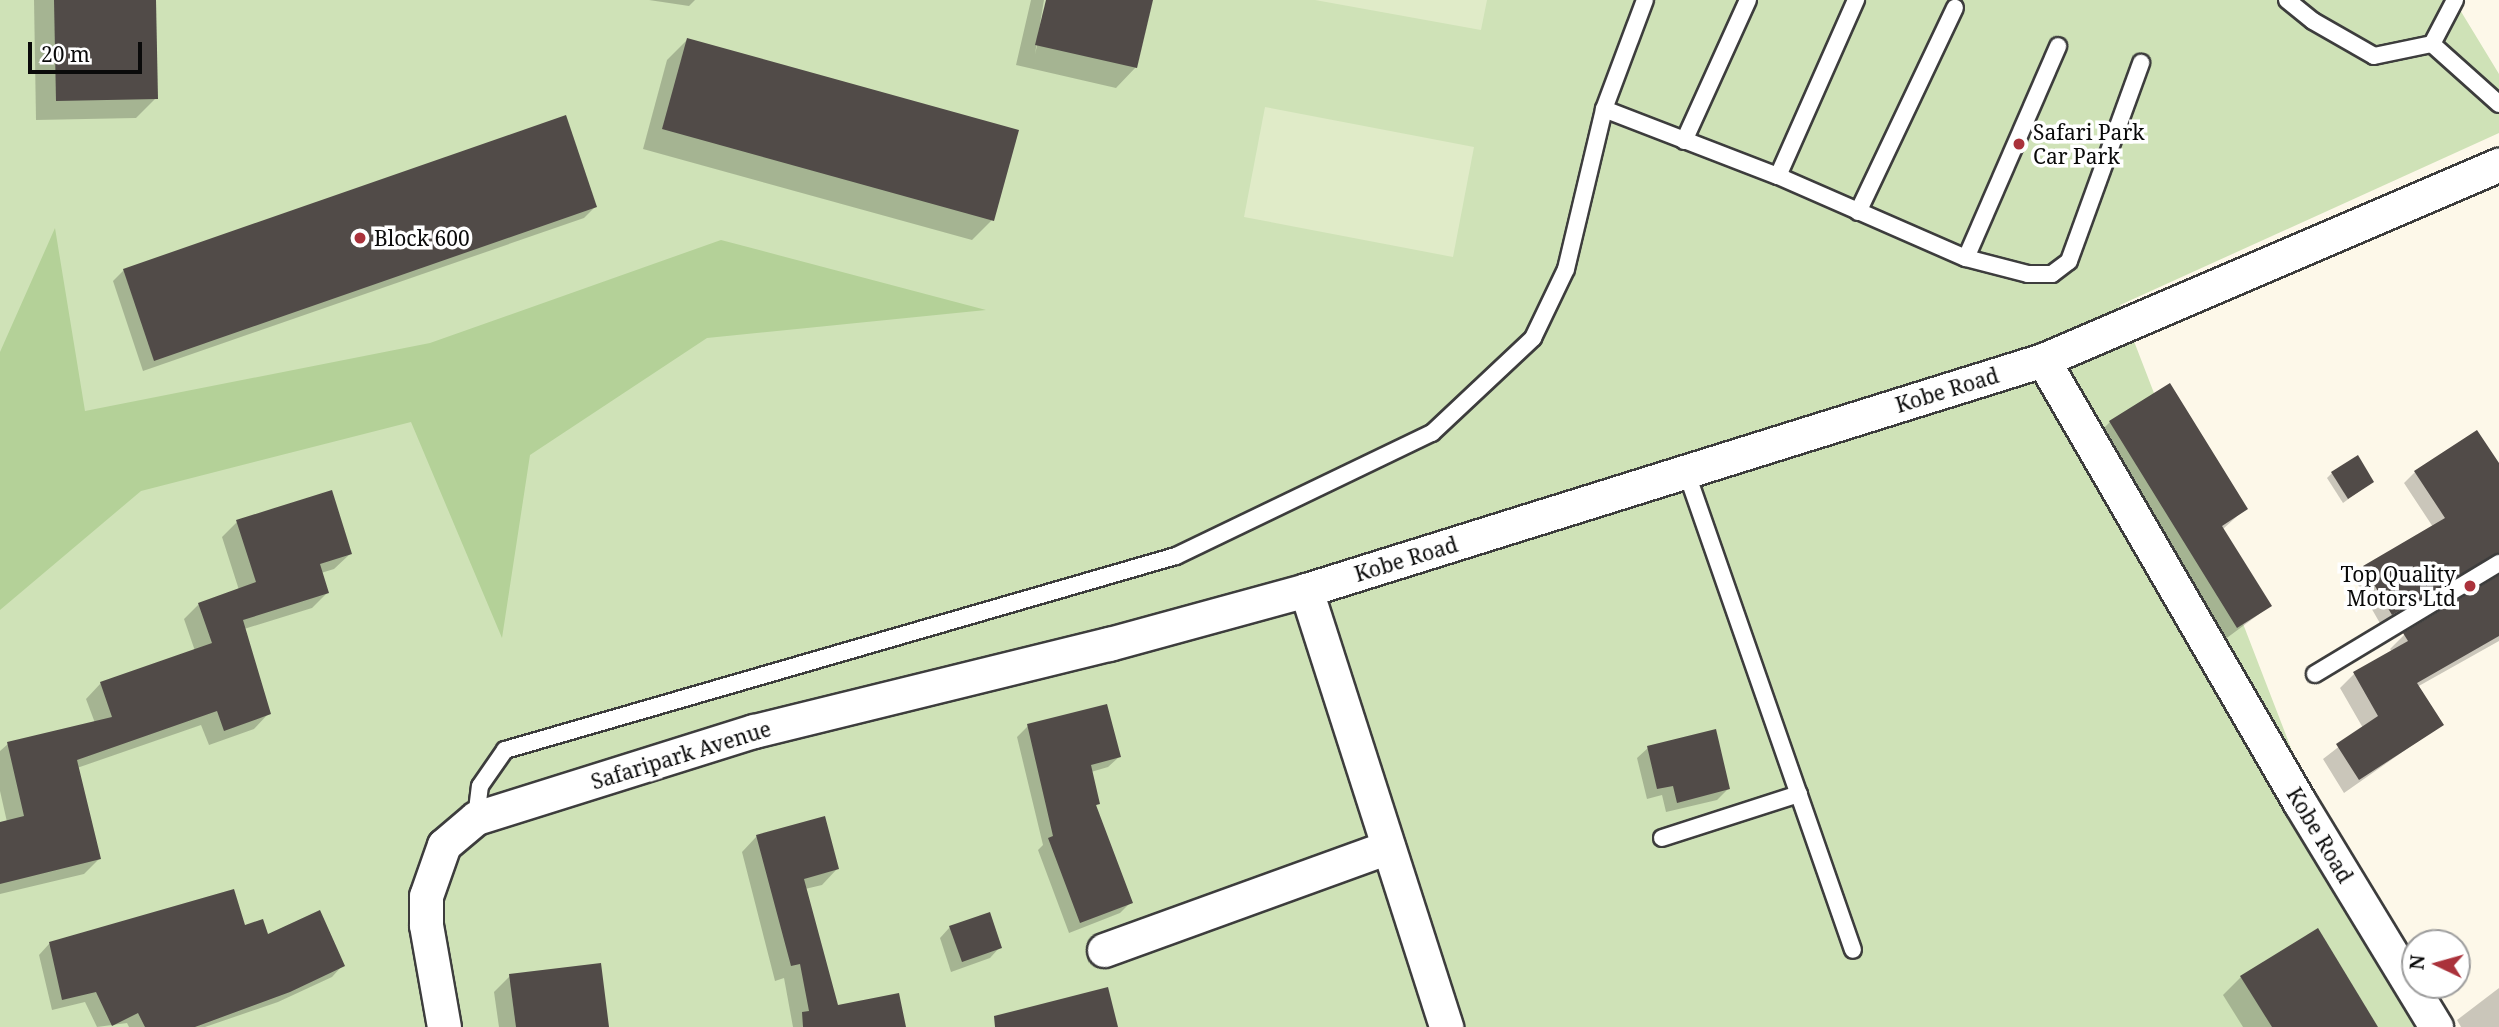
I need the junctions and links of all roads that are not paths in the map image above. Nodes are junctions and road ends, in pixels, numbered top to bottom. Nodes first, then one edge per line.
1 (1645, 0) edge
2 (1748, 0) edge
3 (1856, 0) edge
4 (2287, 0) edge
5 (2455, 0) edge
6 (1955, 8) dead end
7 (2432, 44) junction
8 (2058, 47) dead end
9 (2141, 63) dead end
10 (2499, 104) edge
11 (1604, 109) junction
12 (1684, 141) junction
13 (2499, 164) edge
14 (1779, 176) junction
15 (1858, 212) junction
16 (1966, 258) junction
17 (2043, 360) junction
18 (1686, 471) junction
19 (2499, 564) edge
20 (1306, 590) junction
21 (1109, 644) joint
22 (2315, 674) dead end
23 (1799, 794) junction
24 (476, 818) junction
25 (1662, 838) dead end
26 (1388, 847) junction
27 (1104, 950) dead end
28 (1853, 950) dead end
29 (444, 1027) edge
30 (1446, 1027) edge
31 (2436, 1027) edge

1 - 11 lane
2 - 12 lane
3 - 14 lane
4 - 7 lane
5 - 7 lane
6 - 15 lane
7 - 10 lane
8 - 16 lane
9 - 16 lane
11 - 12 lane
11 - 24 lane
12 - 14 lane
13 - 17 street
14 - 15 lane
15 - 16 lane
17 - 18 street, Kobe Road
17 - 31 street, Kobe Road
18 - 20 street, Kobe Road
18 - 23 lane
19 - 22 lane
20 - 21 street, Kobe Road
20 - 26 street
21 - 24 street, Safaripark Avenue
23 - 25 lane
23 - 28 lane
24 - 29 street, Safaripark Avenue
26 - 27 street
26 - 30 street

